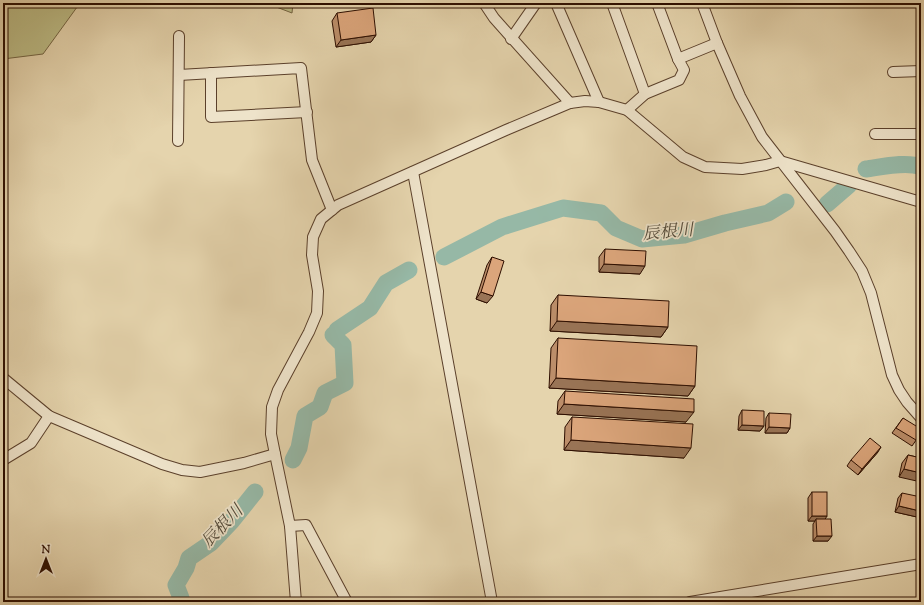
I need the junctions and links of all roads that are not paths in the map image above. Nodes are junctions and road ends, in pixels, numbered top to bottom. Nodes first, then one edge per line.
1 (484, 3) edge
2 (536, 3) edge
3 (556, 3) edge
4 (612, 3) edge
5 (657, 3) edge
6 (702, 3) edge
7 (179, 36) dead end
8 (511, 39) junction
9 (718, 43) junction
10 (678, 59) junction
11 (921, 71) edge
12 (893, 72) dead end
13 (211, 73) junction
14 (179, 75) junction
15 (646, 94) junction
16 (599, 102) junction
17 (570, 104) junction
18 (627, 110) junction
19 (306, 112) junction
20 (875, 134) dead end
21 (921, 134) edge
22 (178, 141) dead end
23 (780, 161) junction
24 (413, 172) junction
25 (921, 202) edge
26 (332, 210) junction
27 (3, 378) edge
28 (48, 416) junction
29 (921, 418) edge
30 (275, 454) junction
31 (3, 460) edge
32 (290, 526) junction
33 (921, 564) edge
34 (296, 602) edge
35 (347, 602) edge
36 (492, 602) edge
37 (690, 602) edge

1 - 8 street
2 - 8 street
3 - 16 street
4 - 15 street
5 - 10 street
6 - 9 street
7 - 14 street
8 - 17 street
9 - 10 street
9 - 23 street
10 - 15 street
11 - 12 street
13 - 14 street
13 - 19 street
13 - 19 street
14 - 22 street
15 - 18 street
16 - 17 street
16 - 18 street
17 - 24 street
18 - 23 street
19 - 26 street
20 - 21 street
23 - 25 street
23 - 29 street
24 - 26 street
24 - 36 street
26 - 30 street
27 - 28 street
28 - 30 street
28 - 31 street
30 - 32 street
32 - 34 street
32 - 35 street
33 - 37 street

